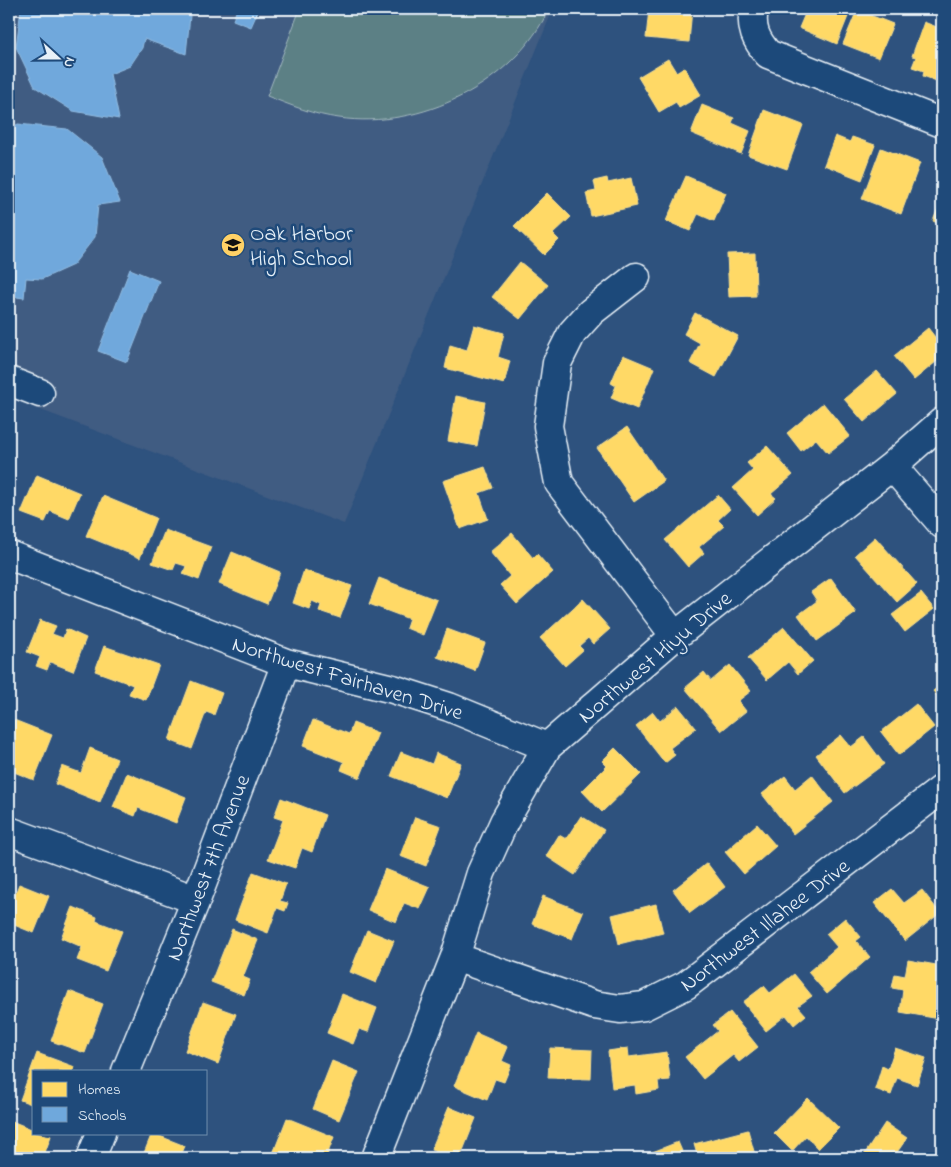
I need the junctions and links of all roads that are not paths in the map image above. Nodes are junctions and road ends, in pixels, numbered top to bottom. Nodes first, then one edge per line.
1 (754, 9) edge
2 (942, 123) edge
3 (636, 277) dead end
4 (9, 381) edge
5 (40, 393) dead end
6 (942, 422) edge
7 (892, 466) junction
8 (942, 524) edge
9 (9, 555) edge
10 (675, 636) junction
11 (286, 663) junction
12 (547, 747) junction
13 (942, 789) edge
14 (9, 831) edge
15 (196, 900) junction
16 (455, 957) junction
17 (126, 1070) edge
18 (101, 1134) edge
19 (91, 1158) edge
20 (376, 1158) edge

1 - 2 street
3 - 10 street
4 - 5 street
6 - 7 street, Northwest Hiyu Drive
7 - 8 street
7 - 10 street, Northwest Hiyu Drive
9 - 11 street, Northwest Fairhaven Drive
10 - 12 street, Northwest Hiyu Drive
11 - 12 street, Northwest Fairhaven Drive
11 - 15 street, Northwest 7th Avenue
12 - 16 street, Northwest Hiyu Drive
13 - 16 street, Northwest Illahee Drive
14 - 15 street
15 - 17 street, Northwest 7th Avenue
16 - 20 street, Northwest Hiyu Drive
18 - 19 street

